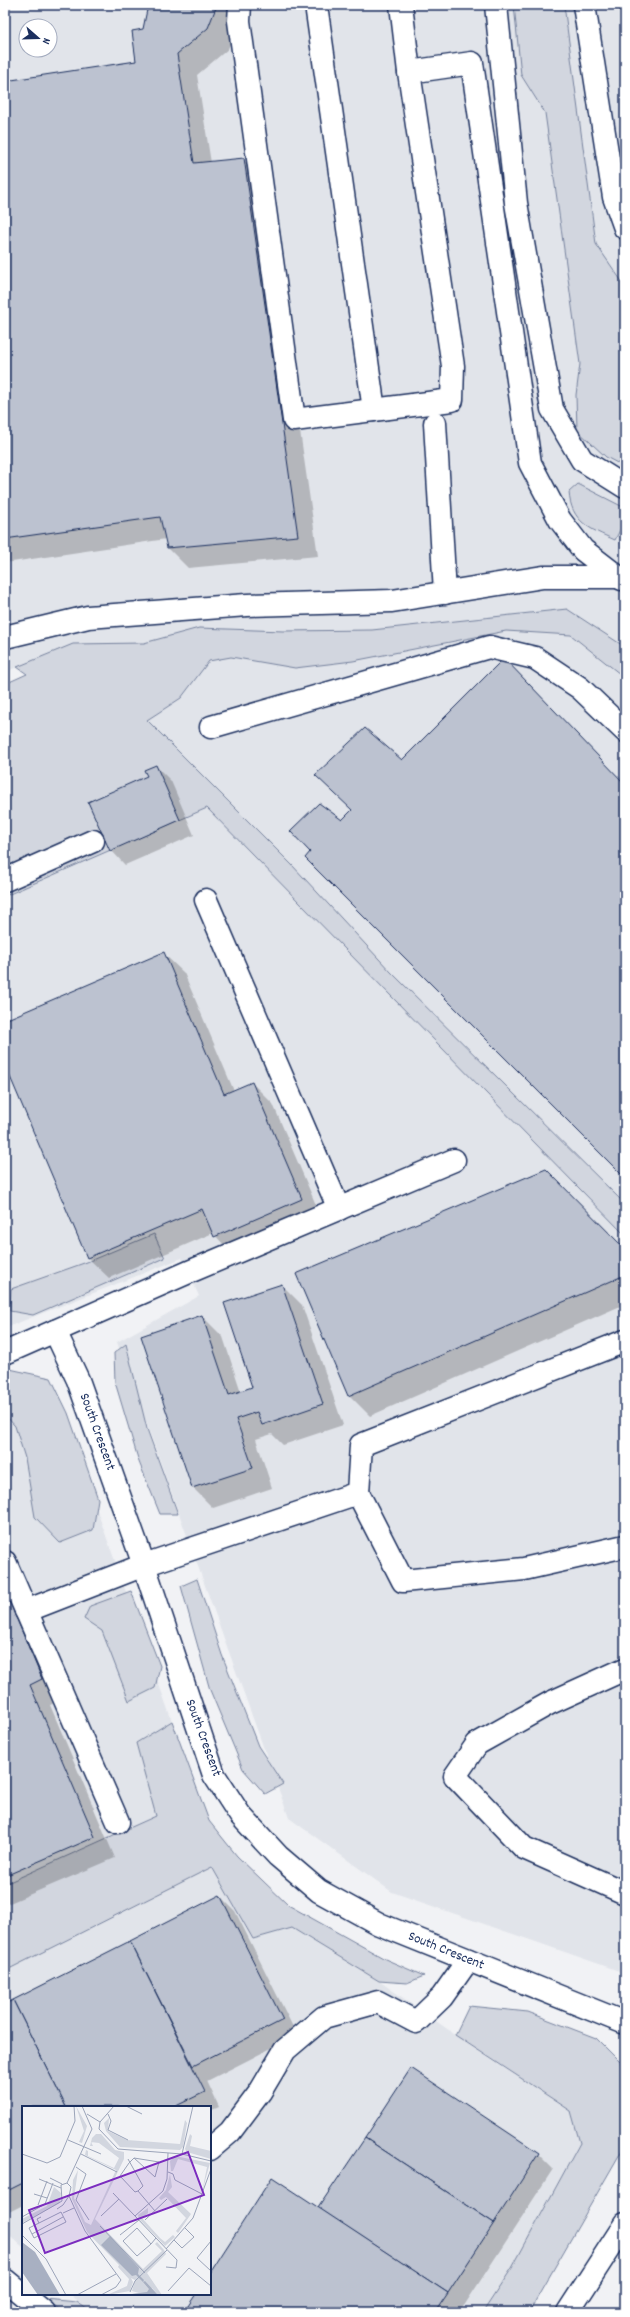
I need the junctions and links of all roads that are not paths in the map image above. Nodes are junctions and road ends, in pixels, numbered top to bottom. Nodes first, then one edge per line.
1 (240, 5) edge
2 (316, 5) edge
3 (401, 5) edge
4 (496, 5) edge
5 (584, 5) edge
6 (409, 72) junction
7 (618, 176) edge
8 (625, 228) edge
9 (374, 410) junction
10 (435, 423) dead end
11 (625, 487) edge
12 (621, 579) edge
13 (445, 593) junction
14 (5, 637) edge
15 (211, 727) dead end
16 (625, 730) edge
17 (93, 841) dead end
18 (5, 880) edge
19 (206, 900) dead end
20 (454, 1160) dead end
21 (339, 1209) junction
22 (55, 1331) junction
23 (625, 1341) edge
24 (5, 1353) edge
25 (358, 1493) junction
26 (625, 1546) edge
27 (5, 1562) edge
28 (144, 1565) junction
29 (26, 1611) junction
30 (625, 1669) edge
31 (118, 1822) dead end
32 (625, 1893) edge
33 (468, 1960) junction
34 (625, 2023) edge
35 (211, 2148) edge
36 (625, 2224) edge
37 (5, 2280) edge
38 (22, 2292) edge
39 (26, 2295) edge
40 (44, 2312) edge
41 (568, 2312) edge

1 - 9 street
2 - 9 street
3 - 6 street
4 - 11 street
5 - 7 street
6 - 9 street
6 - 12 street
7 - 8 street
10 - 13 street
12 - 13 street
13 - 14 street
15 - 16 street
17 - 18 street
19 - 21 street
20 - 21 street
21 - 22 street
22 - 24 street
22 - 28 street, South Crescent
23 - 25 street
25 - 26 street
25 - 28 street
27 - 29 street
28 - 29 street
28 - 33 street, South Crescent
29 - 31 street
30 - 32 street
33 - 34 street, South Crescent
33 - 35 street
36 - 41 street
37 - 38 street
39 - 40 street

